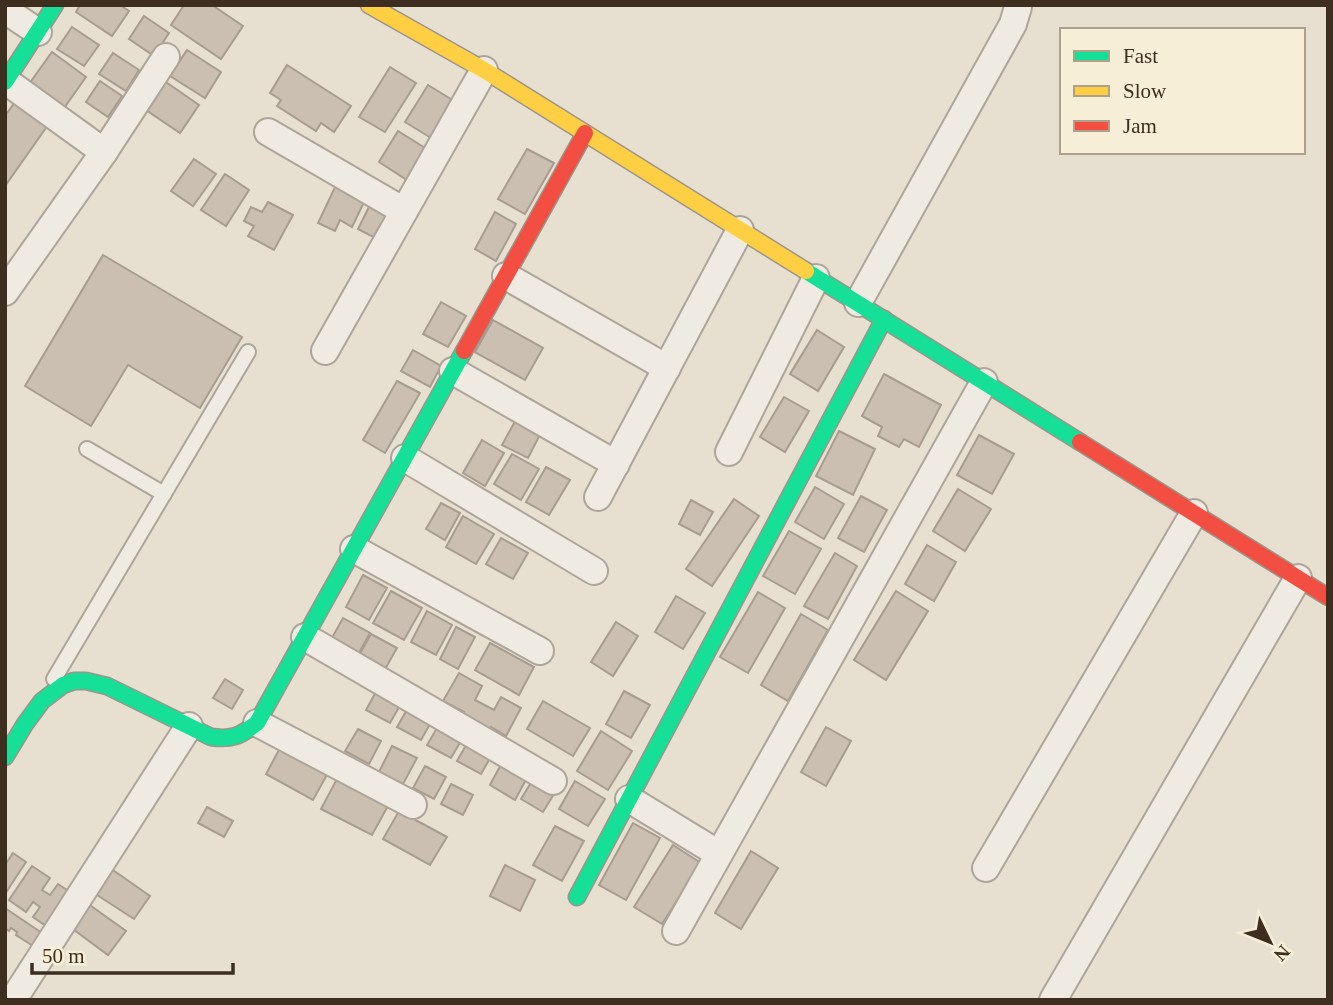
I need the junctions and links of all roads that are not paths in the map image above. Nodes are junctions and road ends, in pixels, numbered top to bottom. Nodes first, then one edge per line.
1 (55, 5) edge
2 (369, 5) edge
3 (1018, 5) edge
4 (5, 10) edge
5 (38, 32) junction
6 (166, 57) dead end
7 (484, 70) junction
8 (6, 82) edge
9 (268, 132) dead end
10 (586, 133) junction
11 (104, 152) junction
12 (404, 211) junction
13 (740, 230) junction
14 (506, 276) junction
15 (816, 278) junction
16 (5, 292) edge
17 (858, 303) junction
18 (884, 319) junction
19 (325, 351) dead end
20 (248, 352) dead end
21 (667, 368) junction
22 (453, 371) junction
23 (984, 382) junction
24 (88, 449) dead end
25 (729, 452) dead end
26 (405, 458) junction
27 (616, 464) junction
28 (163, 494) junction
29 (598, 497) dead end
30 (1194, 513) junction
31 (354, 549) junction
32 (594, 571) dead end
33 (1298, 578) junction
34 (1328, 597) edge
35 (305, 637) junction
36 (540, 651) dead end
37 (44, 697) junction
38 (257, 723) junction
39 (189, 726) junction
40 (5, 757) edge
41 (552, 781) dead end
42 (629, 799) junction
43 (413, 805) dead end
44 (719, 854) junction
45 (986, 868) dead end
46 (577, 897) dead end
47 (676, 931) dead end
48 (13, 1000) edge
49 (1053, 1000) edge

1 - 5 street
2 - 7 street
3 - 17 street
4 - 5 street
5 - 8 street
6 - 11 street
7 - 10 street
7 - 12 street
8 - 11 street
9 - 12 street
10 - 13 street
10 - 14 street
11 - 16 street
12 - 19 street
13 - 15 street
13 - 21 street
14 - 21 street
14 - 22 street
15 - 17 street
15 - 25 street
17 - 18 street
18 - 23 street
18 - 42 street
20 - 28 lane
21 - 27 street
22 - 26 street
22 - 27 street
23 - 30 street
23 - 44 street
24 - 28 lane
26 - 31 street
26 - 32 street
27 - 29 street
28 - 37 lane
30 - 33 street
30 - 45 street
31 - 35 street
31 - 36 street
33 - 34 street
33 - 49 street
35 - 38 street
35 - 41 street
37 - 39 street
37 - 40 street
38 - 39 street
38 - 43 street
39 - 48 street
42 - 44 street
42 - 46 street
44 - 47 street

